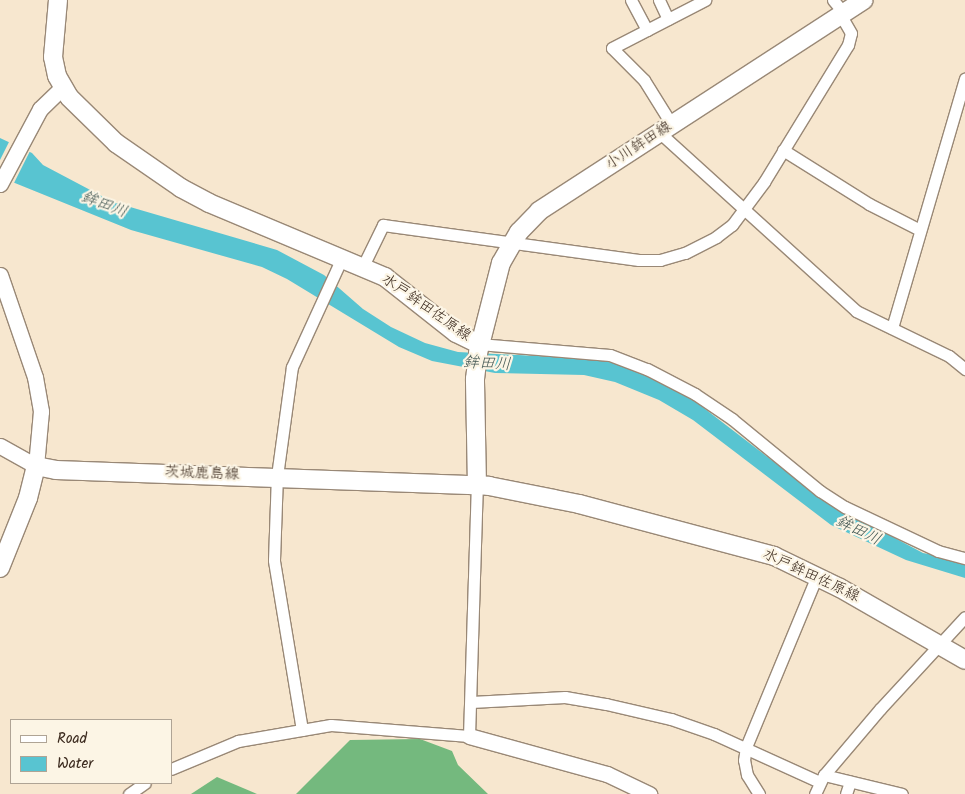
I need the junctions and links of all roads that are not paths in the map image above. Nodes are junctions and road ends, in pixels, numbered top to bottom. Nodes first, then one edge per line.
1 (58, 0) edge
2 (631, 0) edge
3 (659, 0) edge
4 (705, 0) edge
5 (864, 0) edge
6 (840, 10) edge
7 (668, 19) junction
8 (646, 30) junction
9 (965, 78) edge
10 (62, 88) junction
11 (666, 129) junction
12 (783, 150) junction
13 (0, 184) edge
14 (744, 209) junction
15 (920, 230) junction
16 (510, 244) junction
17 (342, 258) junction
18 (364, 266) junction
19 (0, 275) edge
20 (5, 305) edge
21 (892, 328) junction
22 (479, 348) junction
23 (965, 369) edge
24 (0, 446) edge
25 (36, 466) junction
26 (277, 476) junction
27 (477, 486) junction
28 (965, 558) edge
29 (0, 568) edge
30 (817, 576) junction
31 (965, 617) edge
32 (939, 645) junction
33 (965, 660) edge
34 (471, 702) junction
35 (302, 730) junction
36 (469, 736) junction
37 (746, 747) junction
38 (172, 769) edge
39 (822, 779) junction
40 (850, 782) junction
41 (144, 784) edge
42 (129, 794) edge
43 (649, 794) edge
44 (759, 794) edge
45 (815, 794) edge
46 (846, 794) edge
47 (902, 794) edge

1 - 10 main road, 水戸鉾田佐原線
2 - 8 street
3 - 7 street
4 - 7 street
5 - 6 main road, 小川鉾田線
6 - 11 main road, 小川鉾田線
6 - 12 street
7 - 8 street
8 - 11 street
9 - 15 street
10 - 13 street
10 - 17 main road, 水戸鉾田佐原線
11 - 14 street
11 - 16 main road, 小川鉾田線
12 - 14 street
12 - 15 street
14 - 16 street
14 - 21 street
15 - 21 street
16 - 18 street
16 - 22 main road, 小川鉾田線
17 - 18 main road, 水戸鉾田佐原線
17 - 26 street
18 - 22 main road, 水戸鉾田佐原線
19 - 20 street
20 - 25 street
21 - 23 street
22 - 27 main road, 水戸鉾田佐原線
22 - 28 street
24 - 25 street
25 - 26 main road, 茨城鹿島線
25 - 29 main road
26 - 27 main road, 茨城鹿島線
26 - 35 street
27 - 30 main road, 水戸鉾田佐原線
27 - 34 street
30 - 32 main road, 水戸鉾田佐原線
30 - 37 street
31 - 32 street
32 - 33 main road, 水戸鉾田佐原線
32 - 39 street
34 - 36 street
34 - 37 street
35 - 36 street
35 - 38 street
36 - 43 street
37 - 39 street
37 - 44 street
39 - 40 street
39 - 45 street
40 - 46 street
40 - 47 street
41 - 42 street

